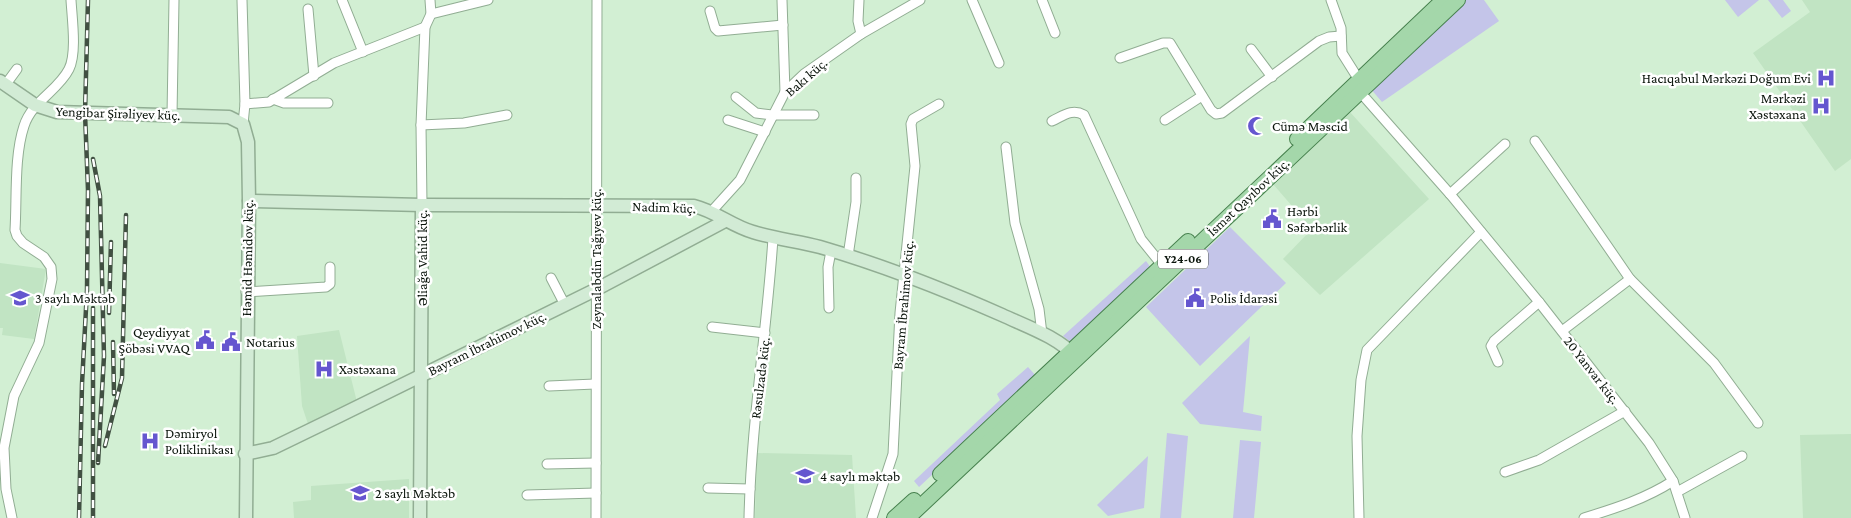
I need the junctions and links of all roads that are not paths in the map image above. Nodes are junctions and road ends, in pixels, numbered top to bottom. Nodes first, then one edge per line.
1 (71, 0) edge
2 (174, 0) edge
3 (242, 0) edge
4 (342, 0) edge
5 (430, 0) edge
6 (488, 0) edge
7 (597, 0) edge
8 (782, 0) edge
9 (859, 0) edge
10 (920, 0) edge
11 (972, 0) edge
12 (1042, 0) edge
13 (1330, 0) edge
14 (1443, 0) edge
15 (1458, 0) edge
16 (308, 9) dead end
17 (710, 11) dead end
18 (431, 14) junction
19 (783, 25) junction
20 (425, 27) junction
21 (1055, 33) dead end
22 (861, 34) junction
23 (1341, 36) junction
24 (1251, 49) dead end
25 (363, 52) junction
26 (1120, 58) dead end
27 (999, 63) dead end
28 (17, 69) dead end
29 (314, 76) junction
30 (1272, 76) junction
31 (3, 83) edge
32 (1360, 86) junction
33 (785, 92) junction
34 (1202, 96) junction
35 (736, 97) dead end
36 (273, 99) junction
37 (328, 103) dead end
38 (245, 104) junction
39 (939, 104) dead end
40 (35, 106) junction
41 (172, 115) junction
42 (506, 115) dead end
43 (772, 115) junction
44 (814, 115) dead end
45 (728, 120) dead end
46 (1165, 120) dead end
47 (1052, 121) dead end
48 (243, 124) junction
49 (421, 126) junction
50 (765, 132) junction
51 (1535, 141) dead end
52 (1505, 144) dead end
53 (1006, 147) dead end
54 (856, 178) dead end
55 (1450, 194) junction
56 (249, 201) junction
57 (422, 205) junction
58 (596, 206) junction
59 (711, 212) junction
60 (725, 221) junction
61 (1481, 232) junction
62 (773, 238) junction
63 (831, 251) junction
64 (848, 256) junction
65 (1162, 265) junction
66 (330, 267) dead end
67 (906, 276) junction
68 (551, 278) dead end
69 (1630, 279) junction
70 (595, 290) junction
71 (246, 292) junction
72 (1539, 302) junction
73 (566, 305) junction
74 (829, 308) dead end
75 (712, 327) dead end
76 (1562, 331) junction
77 (765, 334) junction
78 (1042, 334) junction
79 (1074, 355) junction
80 (1498, 362) dead end
81 (421, 376) junction
82 (596, 384) junction
83 (549, 386) dead end
84 (1624, 411) junction
85 (1758, 423) dead end
86 (245, 454) junction
87 (1742, 456) dead end
88 (596, 463) junction
89 (547, 464) dead end
90 (1505, 472) dead end
91 (1673, 481) junction
92 (708, 488) dead end
93 (750, 489) junction
94 (1677, 492) junction
95 (596, 493) junction
96 (527, 495) dead end
97 (12, 518) edge
98 (246, 518) edge
99 (420, 518) edge
100 (596, 518) edge
101 (749, 518) edge
102 (872, 518) edge
103 (894, 518) edge
104 (908, 518) edge
105 (1359, 518) edge
106 (1584, 518) edge
107 (1685, 518) edge

1 - 40 street
2 - 41 street
3 - 38 street, Həmid Həmidov küç.
4 - 25 street
5 - 18 street, Əliağa Vahid küç.
6 - 18 street
7 - 58 street, Zeynalabdin Tağıyev küç.
8 - 19 street
9 - 22 street
10 - 22 street, Bakı küç.
11 - 27 street
12 - 21 street
13 - 23 street
14 - 32 main road, İsmət Qayıbov küç. / Y24-06
15 - 32 main road, İsmət Qayıbov küç. / Y24-06
16 - 29 street
17 - 19 street
18 - 20 street, Əliağa Vahid küç.
19 - 33 street
20 - 25 street
20 - 49 street, Əliağa Vahid küç.
22 - 33 street, Bakı küç.
23 - 30 street
23 - 32 street
24 - 30 street
25 - 29 street
26 - 34 street
28 - 31 street
29 - 36 street
30 - 34 street
31 - 40 street, Yengibar Şirəliyev küç.
32 - 55 street, 20 Yanvar küç.
32 - 65 main road, İsmət Qayıbov küç. / Y24-06
32 - 79 main road, İsmət Qayıbov küç. / Y24-06
33 - 43 street, Bakı küç.
34 - 46 street
35 - 43 street
36 - 37 street
36 - 38 street
38 - 48 street, Həmid Həmidov küç.
39 - 67 street, Bayram İbrahimov küç.
40 - 41 street, Yengibar Şirəliyev küç.
40 - 97 street
41 - 48 street, Yengibar Şirəliyev küç.
42 - 49 street
43 - 44 street
43 - 50 street, Bakı küç.
45 - 50 street
47 - 65 street
48 - 56 street, Həmid Həmidov küç.
49 - 57 street, Əliağa Vahid küç.
50 - 59 street, Bakı küç.
51 - 69 street
52 - 55 street
53 - 78 street
54 - 64 street
55 - 61 street, 20 Yanvar küç.
56 - 57 street, Nadim küç.
56 - 71 street, Həmid Həmidov küç.
57 - 58 street, Nadim küç.
57 - 81 street, Əliağa Vahid küç.
58 - 59 street, Nadim küç.
58 - 70 street, Zeynalabdin Tağıyev küç.
59 - 60 street, Nadim küç.
60 - 62 street, Nadim küç.
60 - 70 street, Bayram İbrahimov küç.
61 - 72 street, 20 Yanvar küç.
61 - 105 street
62 - 63 street, Nadim küç.
62 - 77 street, Rəsulzadə küç.
63 - 64 street, Nadim küç.
63 - 74 street
64 - 67 street, Nadim küç.
65 - 79 main road, İsmət Qayıbov küç. / Y24-06
66 - 71 street
67 - 78 street, Nadim küç.
67 - 102 street, Bayram İbrahimov küç.
68 - 73 street
69 - 76 street
69 - 85 street
70 - 73 street, Bayram İbrahimov küç.
70 - 82 street, Zeynalabdin Tağıyev küç.
71 - 86 street, Həmid Həmidov küç.
72 - 76 street, 20 Yanvar küç.
72 - 80 street
73 - 81 street, Bayram İbrahimov küç.
75 - 77 street
76 - 84 street, 20 Yanvar küç.
77 - 93 street, Rəsulzadə küç.
78 - 79 street, Nadim küç.
79 - 103 main road, İsmət Qayıbov küç. / Y24-06
79 - 104 main road, İsmət Qayıbov küç. / Y24-06
81 - 86 street, Bayram İbrahimov küç.
81 - 99 street, Əliağa Vahid küç.
82 - 83 street
82 - 88 street, Zeynalabdin Tağıyev küç.
84 - 90 street
84 - 91 street, 20 Yanvar küç.
86 - 98 street, Həmid Həmidov küç.
87 - 94 street
88 - 89 street
88 - 95 street, Zeynalabdin Tağıyev küç.
91 - 94 street, 20 Yanvar küç.
91 - 106 street
92 - 93 street
93 - 101 street, Rəsulzadə küç.
94 - 107 street, 20 Yanvar küç.
95 - 96 street
95 - 100 street, Zeynalabdin Tağıyev küç.

